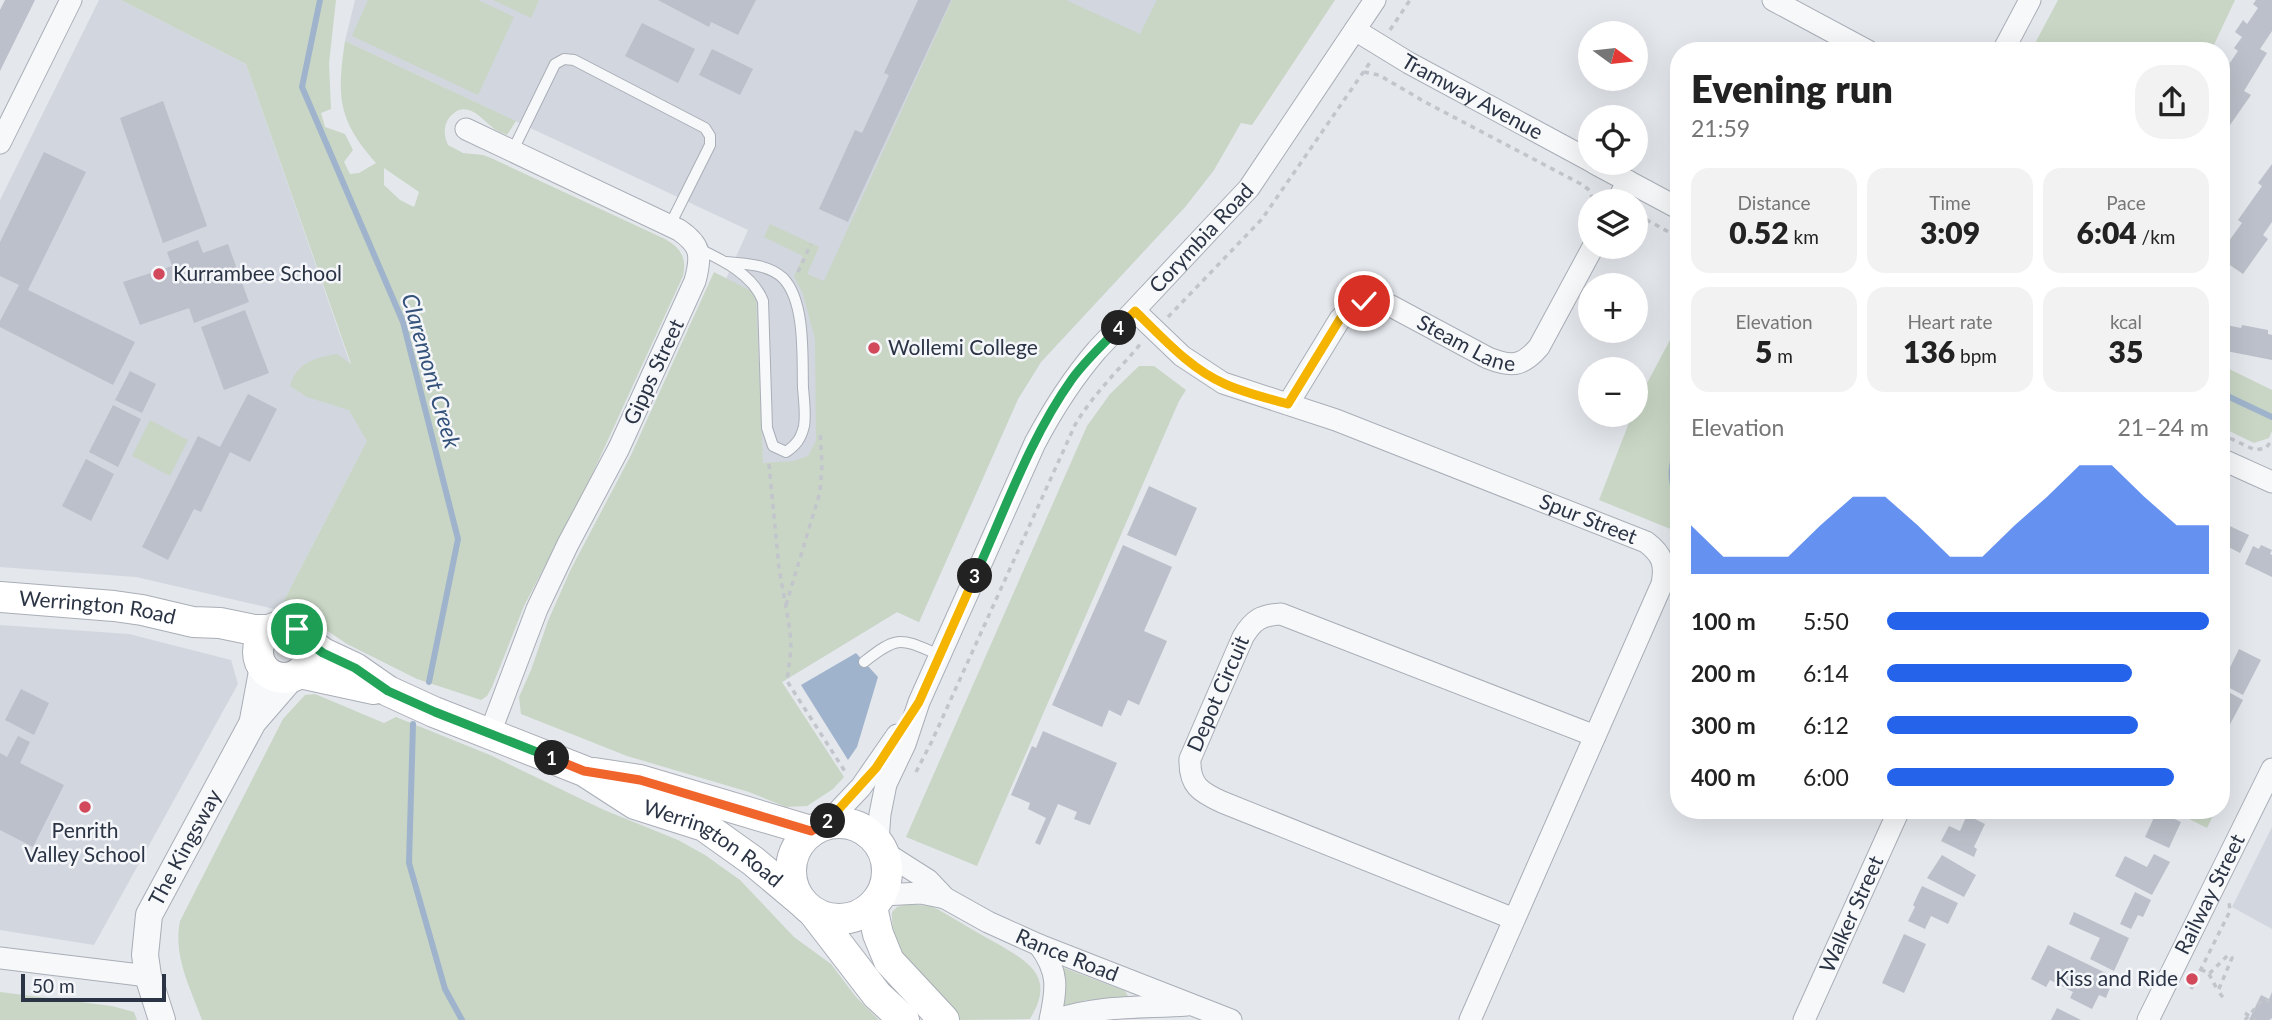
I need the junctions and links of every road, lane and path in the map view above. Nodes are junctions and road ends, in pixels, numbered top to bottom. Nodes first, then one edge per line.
1 (71, 0) edge
2 (1376, 0) edge
3 (1410, 0) edge
4 (1773, 0) edge
5 (2030, 0) edge
6 (1393, 25) dead end
7 (1355, 30) junction
8 (1851, 42) edge
9 (2008, 42) edge
10 (1369, 63) dead end
11 (1364, 72) junction
12 (466, 129) dead end
13 (0, 143) edge
14 (512, 152) junction
15 (1578, 155) edge
16 (1617, 175) edge
17 (1628, 181) junction
18 (1588, 189) edge
19 (1624, 189) edge
20 (1670, 204) edge
21 (1648, 221) edge
22 (670, 225) junction
23 (1670, 233) edge
24 (699, 249) junction
25 (1587, 259) edge
26 (726, 262) junction
27 (1135, 311) junction
28 (1170, 315) dead end
29 (1139, 345) dead end
30 (1288, 404) junction
31 (2230, 438) edge
32 (2272, 440) edge
33 (2230, 463) edge
34 (769, 464) dead end
35 (2272, 482) edge
36 (0, 597) edge
37 (193, 622) junction
38 (272, 630) junction
39 (308, 642) junction
40 (940, 656) junction
41 (261, 662) junction
42 (864, 662) dead end
43 (296, 675) junction
44 (388, 691) junction
45 (919, 702) junction
46 (253, 722) junction
47 (490, 733) junction
48 (1595, 736) junction
49 (2272, 769) edge
50 (584, 771) junction
51 (914, 777) dead end
52 (849, 778) dead end
53 (1895, 819) edge
54 (819, 827) junction
55 (881, 847) junction
56 (945, 898) junction
57 (877, 901) junction
58 (808, 908) junction
59 (2230, 911) dead end
60 (1514, 919) junction
61 (1039, 945) junction
62 (0, 958) edge
63 (2201, 969) junction
64 (2209, 974) junction
65 (148, 976) junction
66 (2191, 989) dead end
67 (2218, 991) junction
68 (2227, 1000) dead end
69 (2272, 1001) edge
70 (1192, 1005) junction
71 (2246, 1016) edge
72 (162, 1020) edge
73 (904, 1020) edge
74 (943, 1020) edge
75 (1053, 1020) edge
76 (1231, 1020) edge
77 (1470, 1020) edge
78 (1804, 1020) edge
79 (2148, 1020) edge
80 (2255, 1020) edge

1 - 13 street
2 - 7 street, Corymbia Road
3 - 6 path
4 - 8 street
5 - 9 street
7 - 15 street, Tramway Avenue
7 - 27 street, Corymbia Road
10 - 11 path
11 - 18 path
11 - 28 path
12 - 14 street
14 - 22 street
14 - 22 lane
16 - 17 street, Tramway Avenue
17 - 19 street
17 - 20 street, Tramway Avenue
21 - 23 path
22 - 24 street
24 - 26 lane
24 - 47 street, Gipps Street
25 - 30 street, Steam Lane
26 - 26 lane
27 - 30 street, Spur Street
27 - 40 street, Corymbia Road
29 - 51 path
30 - 48 street, Spur Street
31 - 32 path
33 - 35 street
34 - 52 path
36 - 37 main road, Werrington Road
37 - 38 main road, Werrington Road
37 - 41 main road, Werrington Road
38 - 39 main road
38 - 41 main road
39 - 43 main road
39 - 44 main road, Werrington Road
40 - 42 lane
40 - 45 street, Corymbia Road
41 - 43 main road
41 - 46 street, The Kingsway
43 - 44 main road, Werrington Road
43 - 46 street, The Kingsway
44 - 47 main road, Werrington Road
45 - 54 street, Corymbia Road
45 - 55 street, Corymbia Road
46 - 65 street, The Kingsway
47 - 50 main road, Werrington Road
48 - 60 street, Spur Street
48 - 60 street, Depot Circuit
49 - 79 street, Railway Street
50 - 54 main road, Werrington Road
50 - 58 main road, Werrington Road
53 - 78 street, Walker Street
54 - 55 main road
54 - 58 main road
55 - 56 street, Rance Road
55 - 57 main road
56 - 57 street, Rance Road
56 - 61 street, Rance Road
57 - 58 main road
57 - 74 main road
58 - 73 main road, Werrington Road
59 - 63 path
60 - 77 street, Spur Street
61 - 70 street, Rance Road
61 - 75 street
62 - 65 street
63 - 64 path
63 - 66 path
64 - 67 path
64 - 67 path
65 - 72 street, The Kingsway
67 - 68 path
69 - 71 path
70 - 75 street, Rance Road
70 - 76 street, Rance Road
71 - 80 path

